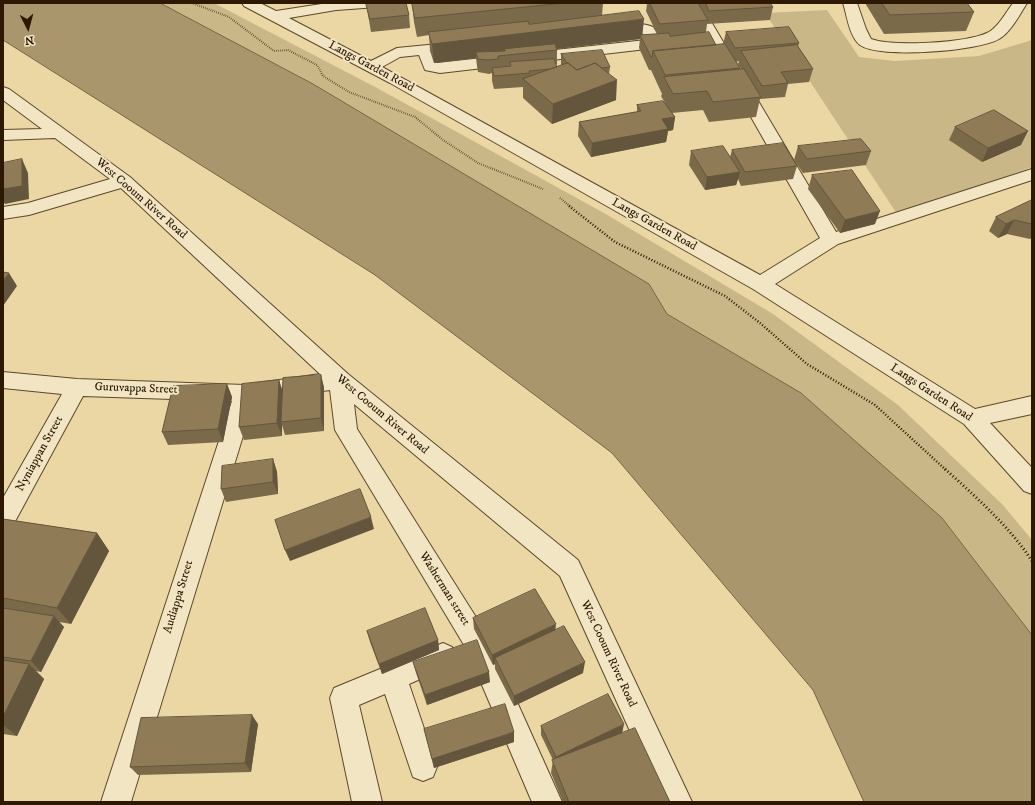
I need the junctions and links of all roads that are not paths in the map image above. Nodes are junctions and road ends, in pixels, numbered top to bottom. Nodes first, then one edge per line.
1 (249, 3) edge
2 (378, 3) edge
3 (850, 3) edge
4 (698, 4) edge
5 (1014, 4) edge
6 (275, 16) junction
7 (603, 32) edge
8 (472, 45) edge
9 (426, 50) junction
10 (370, 67) junction
11 (431, 67) junction
12 (396, 80) junction
13 (3, 92) edge
14 (60, 132) junction
15 (3, 136) edge
16 (1032, 174) edge
17 (124, 181) junction
18 (3, 213) edge
19 (831, 240) junction
20 (760, 284) junction
21 (3, 380) edge
22 (340, 380) junction
23 (77, 387) junction
24 (245, 393) junction
25 (1032, 405) edge
26 (972, 418) junction
27 (1032, 484) edge
28 (3, 520) edge
29 (477, 642) junction
30 (392, 677) junction
31 (423, 767) dead end
32 (116, 802) edge
33 (367, 802) edge
34 (547, 802) edge
35 (677, 802) edge

1 - 6 street, Langs Garden Road
2 - 6 street
3 - 5 street
4 - 19 street
6 - 10 street, Langs Garden Road
7 - 11 street
8 - 9 street
9 - 10 street
9 - 11 street
10 - 12 street, Langs Garden Road
11 - 12 street
12 - 20 street, Langs Garden Road
13 - 14 street, West Cooum River Road
14 - 15 street
14 - 17 street, West Cooum River Road
16 - 19 street
17 - 18 street
17 - 22 street, West Cooum River Road
19 - 20 street
20 - 26 street, Langs Garden Road
21 - 23 street, Guruvappa Street
22 - 24 street, Guruvappa Street
22 - 29 street, Washerman street
22 - 35 street, West Cooum River Road
23 - 24 street, Guruvappa Street
23 - 28 street, Nyniappan Street
24 - 32 street, Audiappa Street
25 - 26 street
26 - 27 street, Langs Garden Road
29 - 30 street
29 - 34 street, Washerman street
30 - 31 street
30 - 33 street

